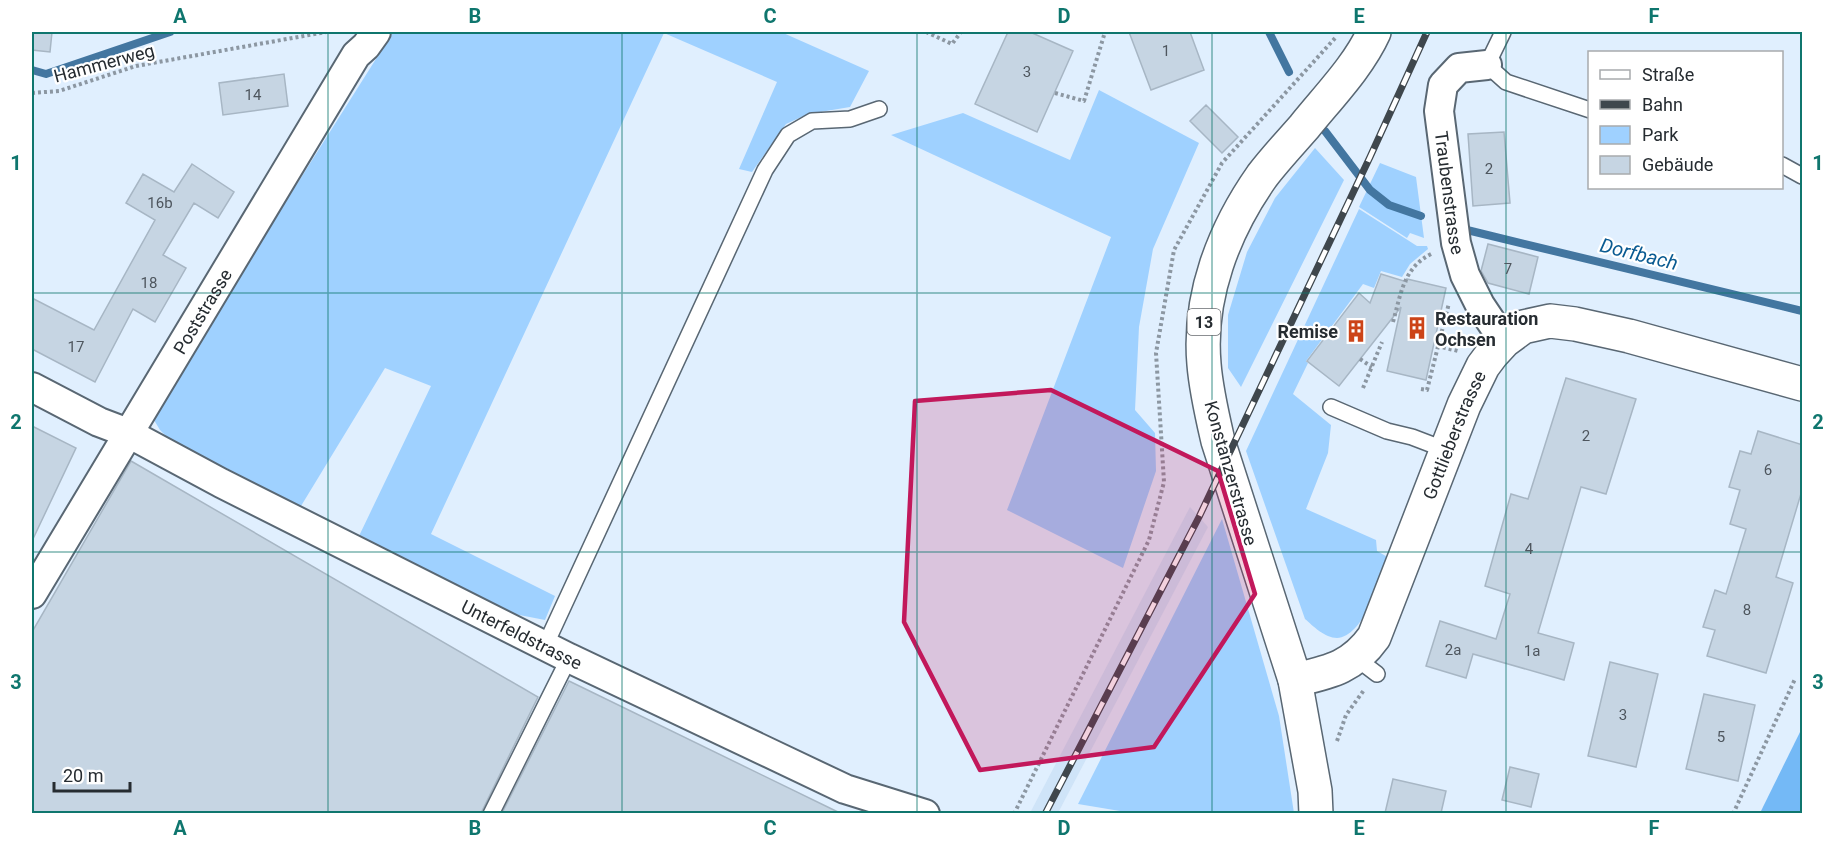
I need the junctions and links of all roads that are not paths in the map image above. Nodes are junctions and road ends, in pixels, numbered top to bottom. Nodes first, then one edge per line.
1 (376, 32) edge
2 (1374, 32) edge
3 (1503, 32) edge
4 (1487, 65) junction
5 (879, 109) dead end
6 (1588, 109) edge
7 (1783, 166) edge
8 (1803, 176) edge
9 (1504, 341) junction
10 (1803, 384) edge
11 (32, 387) edge
12 (1331, 407) dead end
13 (128, 433) junction
14 (1446, 450) junction
15 (32, 594) edge
16 (557, 652) junction
17 (1295, 680) junction
18 (491, 813) edge
19 (925, 813) edge
20 (1316, 813) edge

1 - 13 street, Poststrasse
2 - 17 main road, Konstanzerstrasse / 13
3 - 4 lane
4 - 6 lane
4 - 9 street, Traubenstrasse
5 - 16 lane
7 - 8 lane
9 - 10 main road, Gottlieberstrasse
9 - 14 main road, Gottlieberstrasse
11 - 13 street, Unterfeldstrasse
12 - 14 lane
13 - 15 street, Poststrasse
13 - 16 street, Unterfeldstrasse
14 - 17 main road, Gottlieberstrasse
16 - 18 lane
16 - 19 street, Unterfeldstrasse
17 - 20 main road, Konstanzerstrasse / 13

